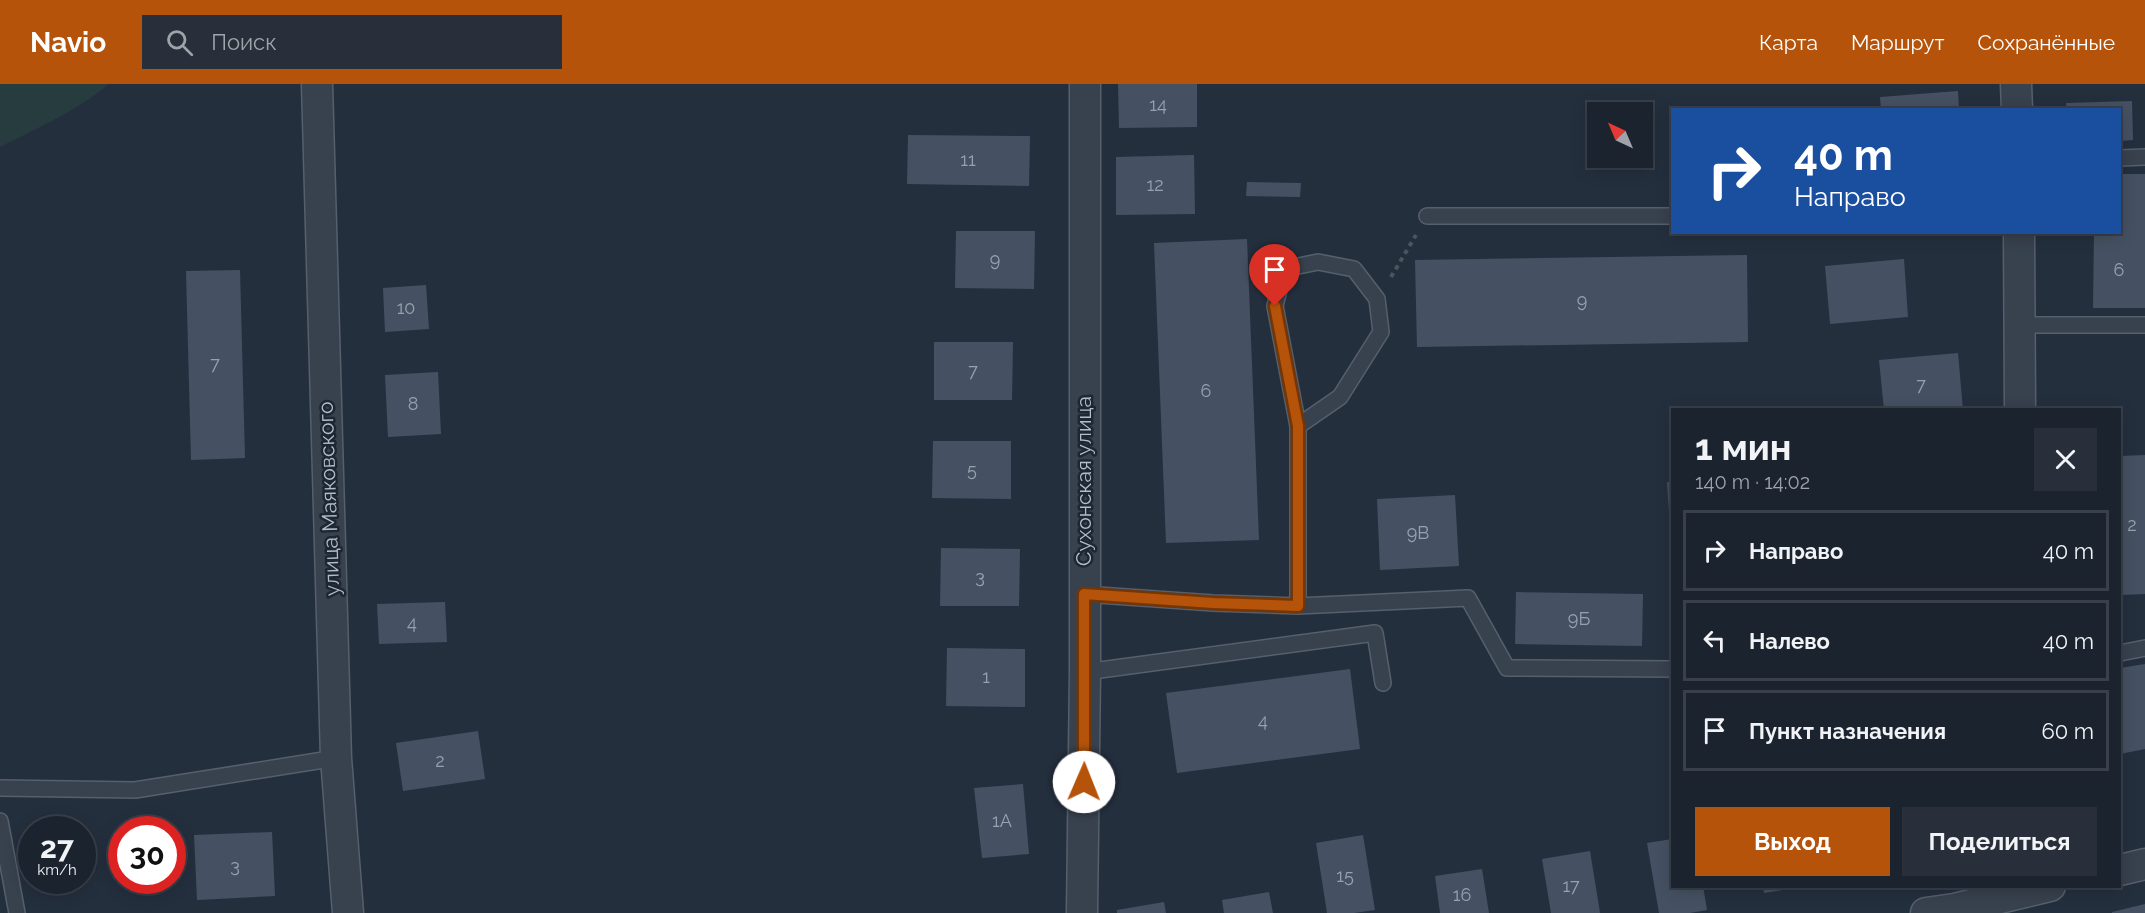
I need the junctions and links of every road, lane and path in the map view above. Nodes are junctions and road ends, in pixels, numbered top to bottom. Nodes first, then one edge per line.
1 (317, 84) edge
2 (1085, 84) edge
3 (2016, 84) edge
4 (2017, 108) edge
5 (2145, 157) edge
6 (2121, 158) edge
7 (1427, 216) joint
8 (1671, 216) edge
9 (2019, 234) edge
10 (1377, 299) junction
11 (2145, 324) edge
12 (2019, 325) junction
13 (2020, 408) edge
14 (1298, 426) junction
15 (1084, 594) junction
16 (1298, 606) junction
17 (2145, 648) edge
18 (2121, 653) edge
19 (1671, 669) edge
20 (1085, 672) junction
21 (1383, 683) dead end
22 (336, 758) junction
23 (0, 788) edge
24 (0, 821) edge
25 (2145, 864) edge
26 (2121, 870) edge
27 (2032, 888) edge
28 (17, 913) edge
29 (348, 913) edge
30 (1082, 913) edge
31 (1926, 913) edge

1 - 22 street, улица Маяковского
2 - 15 street, Сухонская улица
3 - 4 street
5 - 6 lane
7 - 8 lane
7 - 10 path
9 - 12 street
10 - 14 lane
10 - 14 lane
11 - 12 lane
12 - 13 street
14 - 16 lane
15 - 16 lane
15 - 20 street, Сухонская улица
16 - 19 lane
17 - 18 lane
20 - 21 lane
20 - 30 street, Сухонская улица
22 - 23 lane
22 - 29 street, улица Маяковского
24 - 28 lane
25 - 26 street
27 - 31 street

